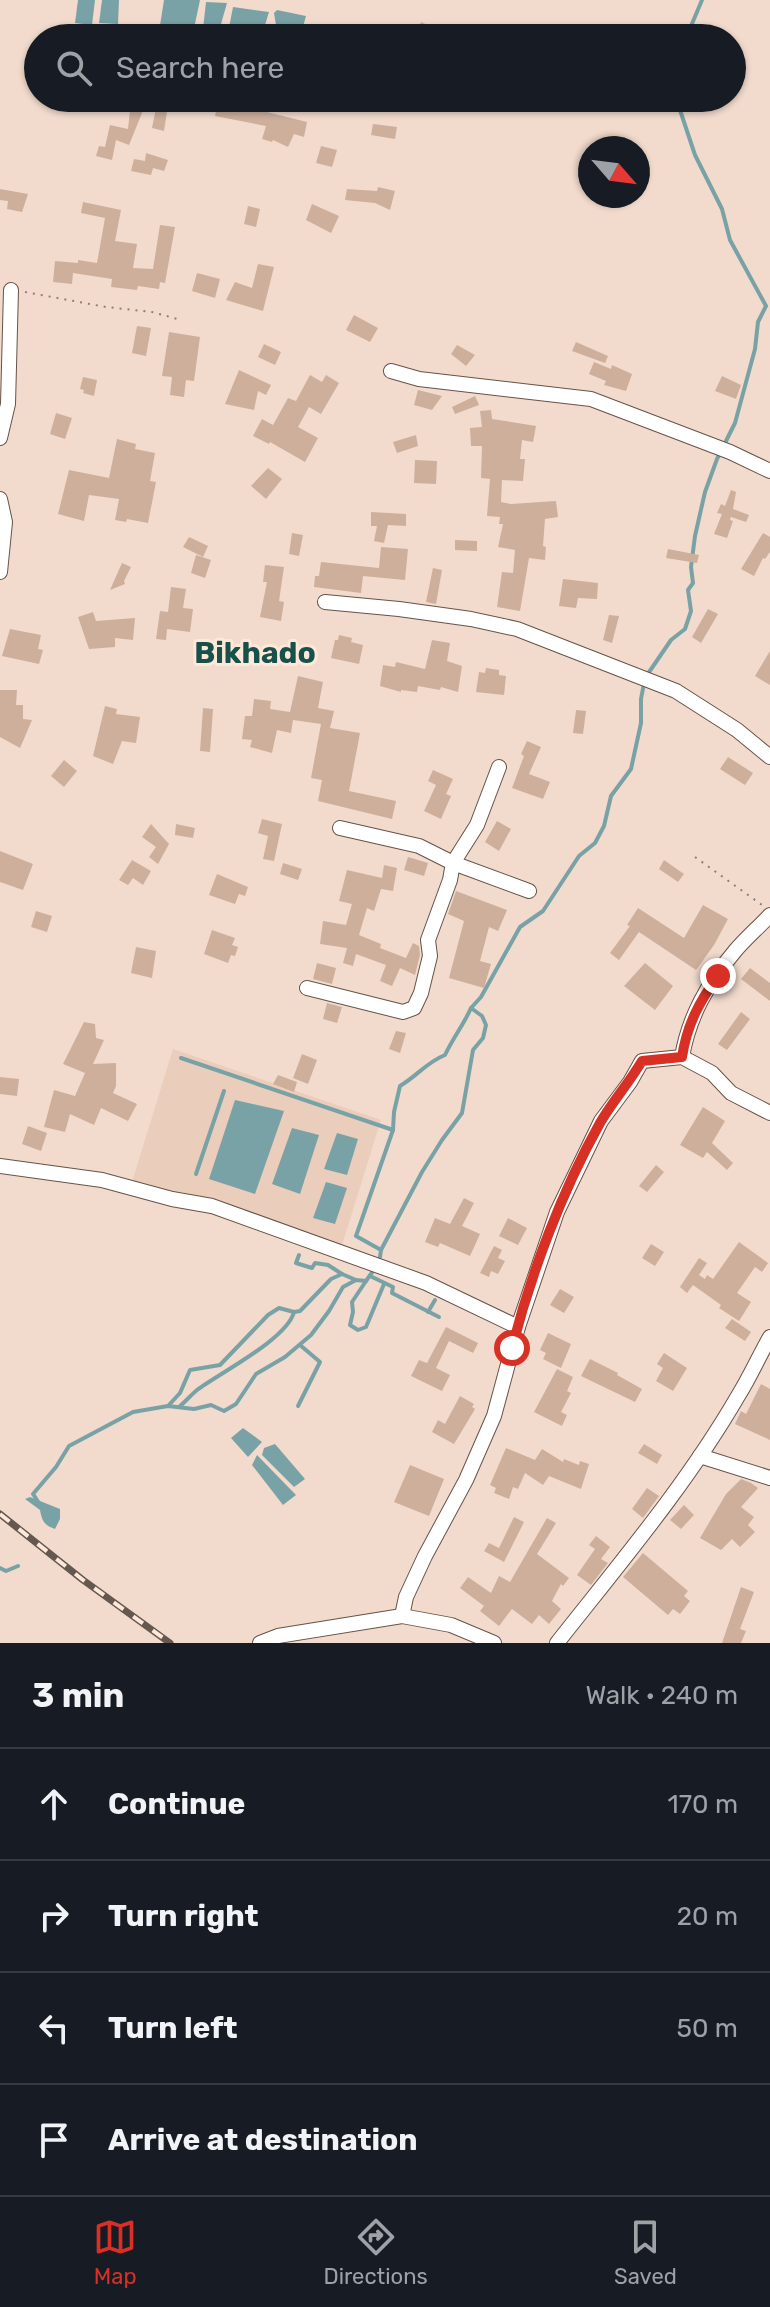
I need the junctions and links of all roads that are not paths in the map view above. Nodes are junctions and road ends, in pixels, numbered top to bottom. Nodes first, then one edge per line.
1 (11, 290) road end
2 (391, 371) dead end
3 (0, 438) edge
4 (770, 471) edge
5 (0, 499) edge
6 (0, 572) edge
7 (325, 602) dead end
8 (770, 757) edge
9 (499, 767) dead end
10 (340, 828) dead end
11 (453, 863) junction
12 (529, 891) dead end
13 (769, 916) edge
14 (307, 988) dead end
15 (682, 1057) junction
16 (770, 1113) edge
17 (0, 1166) edge
18 (518, 1327) junction
19 (770, 1337) edge
20 (700, 1456) junction
21 (770, 1478) edge
22 (402, 1616) junction
23 (260, 1643) edge
24 (494, 1643) edge
25 (557, 1643) edge

1 - 3 street
2 - 4 street
5 - 6 street
7 - 8 street
9 - 11 street
10 - 11 street
11 - 12 street
11 - 14 street
13 - 15 street
15 - 16 street
15 - 18 street
17 - 18 street
18 - 22 street
19 - 20 street
20 - 21 street
20 - 25 street
22 - 23 street
22 - 24 street

